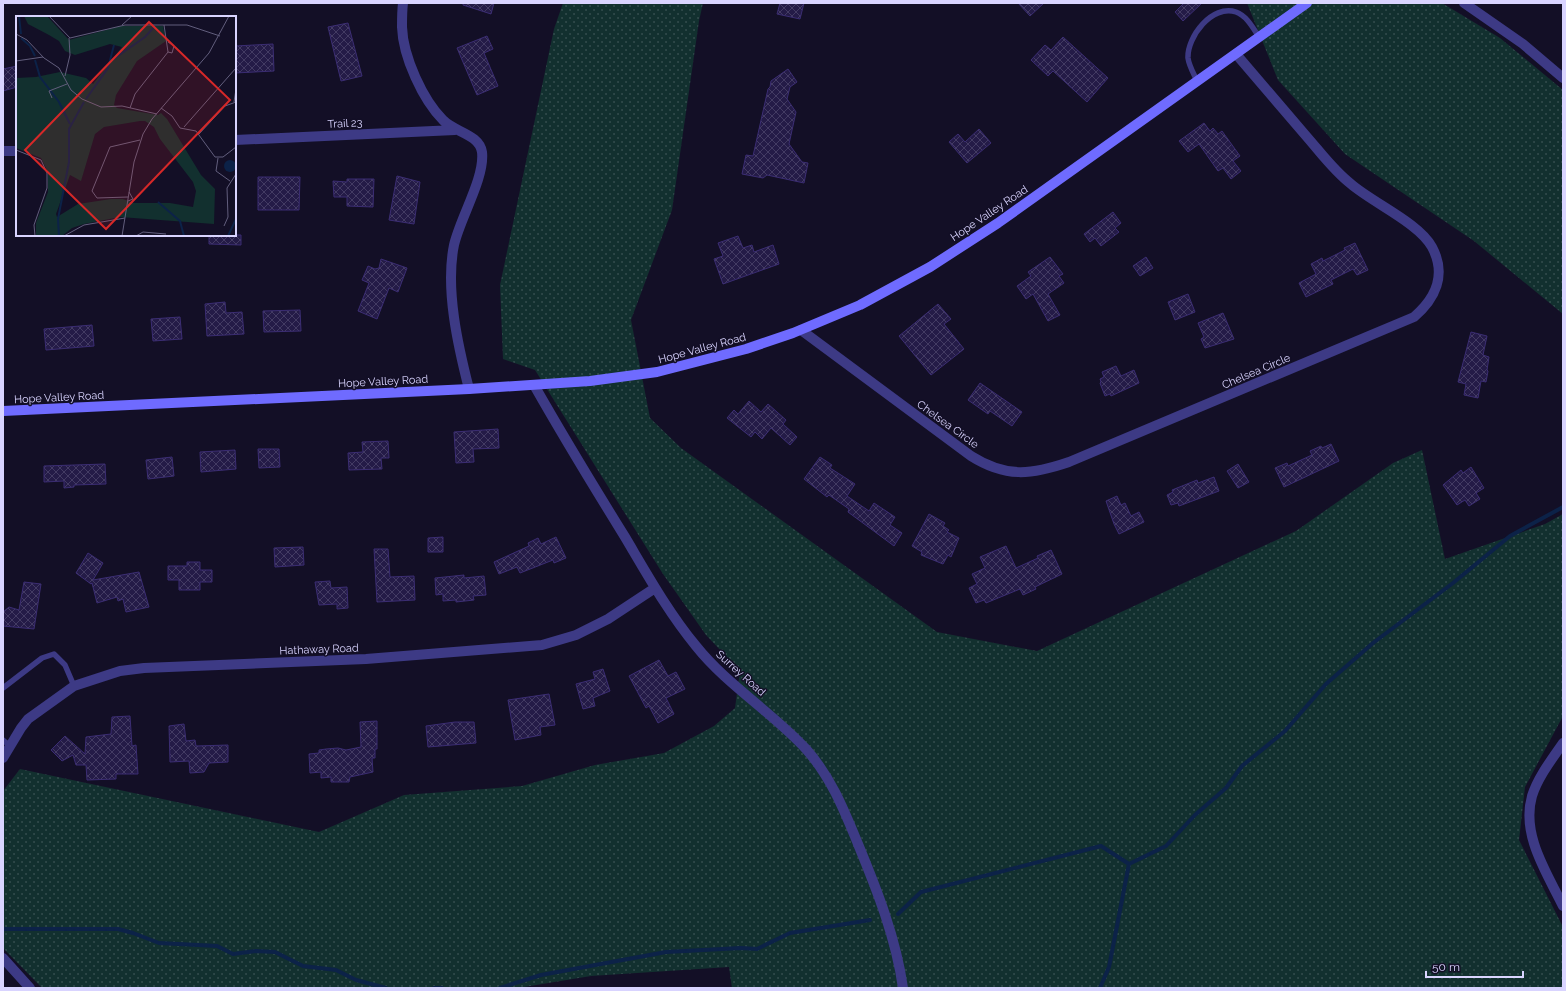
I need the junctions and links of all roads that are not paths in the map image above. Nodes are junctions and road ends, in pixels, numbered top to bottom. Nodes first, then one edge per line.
1 (403, 3) edge
2 (1307, 3) edge
3 (1464, 3) edge
4 (1259, 37) junction
5 (1236, 54) junction
6 (1563, 78) edge
7 (1197, 81) junction
8 (456, 130) junction
9 (236, 140) edge
10 (3, 151) edge
11 (16, 151) edge
12 (801, 330) junction
13 (534, 385) junction
14 (469, 389) junction
15 (3, 411) edge
16 (655, 588) junction
17 (74, 686) junction
18 (3, 688) edge
19 (3, 740) edge
20 (1563, 743) edge
21 (11, 747) junction
22 (3, 758) edge
23 (1563, 906) edge
24 (3, 958) edge
25 (30, 988) edge
26 (903, 988) edge

1 - 8 street
2 - 4 main road, Hope Valley Road
3 - 6 street
4 - 5 main road, Hope Valley Road
4 - 7 lane
5 - 7 main road, Hope Valley Road
5 - 12 street, Chelsea Circle
7 - 12 main road, Hope Valley Road
8 - 9 street, Trail 23
8 - 14 street
10 - 11 street
12 - 13 main road, Hope Valley Road
13 - 14 main road, Hope Valley Road
13 - 16 street, Surrey Road
14 - 15 main road, Hope Valley Road
16 - 17 street, Hathaway Road
16 - 26 street, Surrey Road
17 - 18 lane
17 - 21 street, Hathaway Road
19 - 21 lane
20 - 23 street
21 - 22 street, Hathaway Road
24 - 25 street

